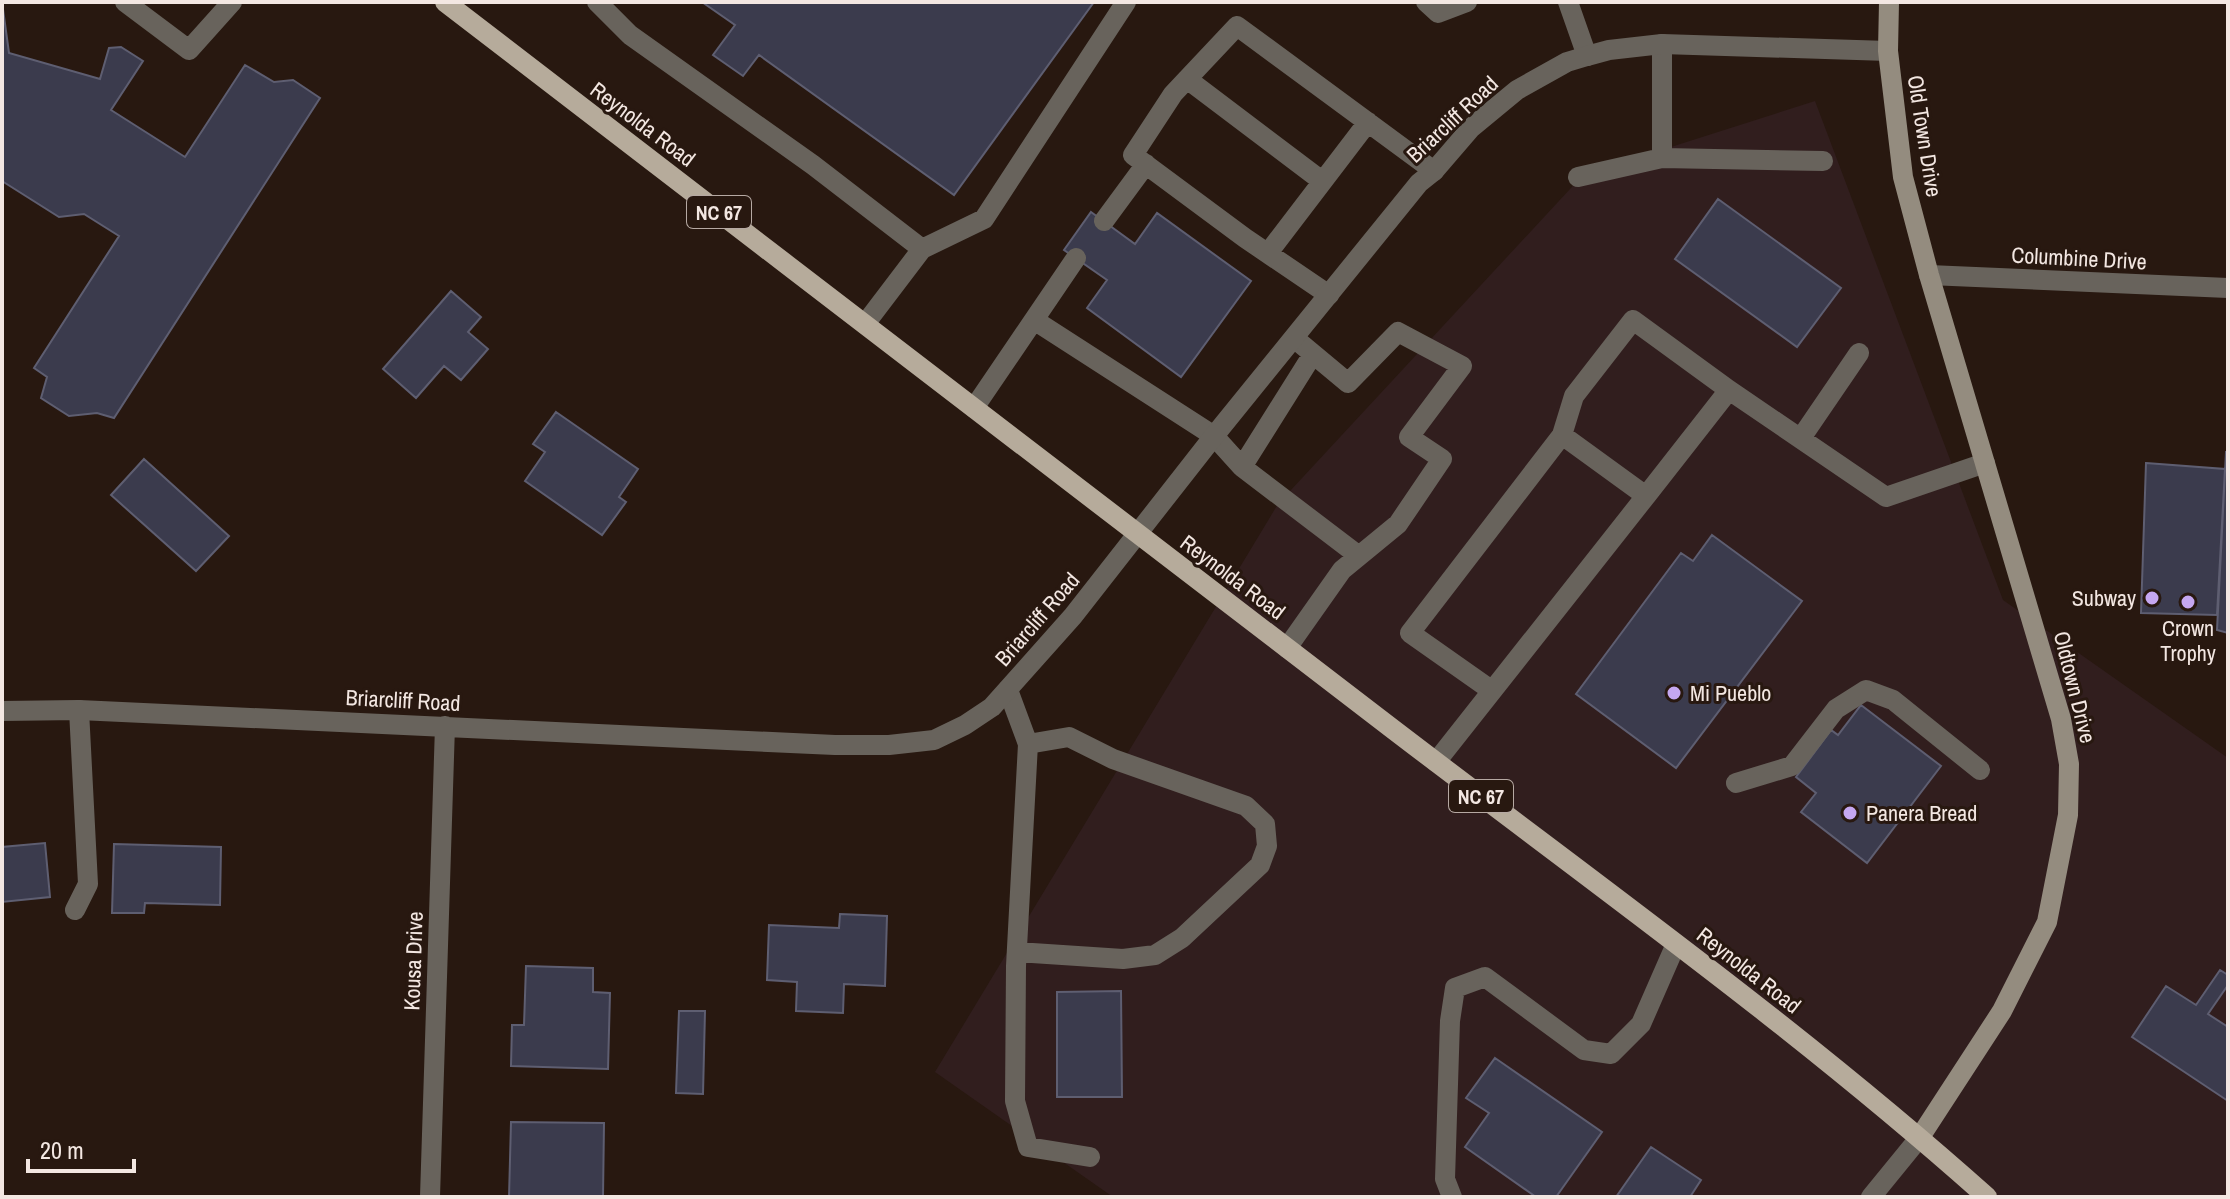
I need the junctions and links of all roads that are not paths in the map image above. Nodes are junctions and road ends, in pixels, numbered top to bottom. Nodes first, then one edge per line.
1 (125, 2) edge
2 (232, 2) edge
3 (445, 2) edge
4 (597, 2) edge
5 (1126, 2) edge
6 (1426, 2) edge
7 (1467, 2) edge
8 (1568, 2) edge
9 (1889, 2) edge
10 (1662, 44) junction
11 (1888, 51) junction
12 (1587, 56) junction
13 (1187, 79) junction
14 (1368, 122) junction
15 (1662, 158) junction
16 (1823, 161) dead end
17 (1146, 164) junction
18 (1434, 171) junction
19 (1578, 177) dead end
20 (1322, 181) junction
21 (1104, 221) dead end
22 (922, 249) junction
23 (1268, 253) junction
24 (1076, 258) dead end
25 (1929, 275) junction
26 (2228, 288) edge
27 (1329, 295) junction
28 (1034, 320) junction
29 (865, 324) junction
30 (1294, 338) junction
31 (1859, 353) dead end
32 (1313, 354) junction
33 (1729, 390) junction
34 (974, 408) junction
35 (1562, 435) junction
36 (1214, 436) junction
37 (1801, 438) junction
38 (1985, 463) junction
39 (1242, 467) junction
40 (1646, 496) junction
41 (1139, 535) junction
42 (1359, 556) junction
43 (1287, 648) junction
44 (1008, 690) junction
45 (1491, 690) junction
46 (79, 710) junction
47 (2, 711) edge
48 (445, 726) junction
49 (1028, 744) junction
50 (1436, 762) junction
51 (1980, 770) dead end
52 (1736, 783) dead end
53 (75, 910) dead end
54 (1676, 944) junction
55 (1017, 952) junction
56 (1920, 1137) junction
57 (1090, 1157) dead end
58 (430, 1197) edge
59 (1452, 1197) edge
60 (1871, 1197) edge
61 (1987, 1197) edge

1 - 2 street
3 - 29 main road, Reynolda Road / NC 67
4 - 22 street
5 - 22 street
6 - 7 street
8 - 12 street
9 - 11 street, Old Town Drive
10 - 11 street, Briarcliff Road
10 - 12 street, Briarcliff Road
10 - 15 street
11 - 25 street, Old Town Drive
12 - 18 street, Briarcliff Road
13 - 14 street
13 - 17 street
13 - 20 street
14 - 18 street
14 - 20 street
15 - 16 street
15 - 19 street
17 - 21 street
17 - 23 street
18 - 27 street, Briarcliff Road
20 - 23 street
22 - 29 street
23 - 27 street
24 - 28 street
25 - 26 street, Columbine Drive
25 - 38 street, Oldtown Drive
27 - 30 street, Briarcliff Road
28 - 34 street
28 - 36 street
29 - 34 main road, Reynolda Road / NC 67
30 - 32 street
30 - 36 street, Briarcliff Road
31 - 37 street
32 - 39 street
32 - 42 street
33 - 35 street
33 - 37 street
33 - 40 street
34 - 41 main road, Reynolda Road / NC 67
35 - 40 street
35 - 45 street
36 - 39 street
36 - 41 street, Briarcliff Road
37 - 38 street
38 - 56 street, Oldtown Drive
39 - 42 street
40 - 45 street
41 - 43 main road, Reynolda Road / NC 67
41 - 44 street, Briarcliff Road
42 - 43 street
43 - 50 main road, Reynolda Road / NC 67
44 - 48 street, Briarcliff Road
44 - 49 street
45 - 50 street
46 - 47 street, Briarcliff Road
46 - 48 street, Briarcliff Road
46 - 53 street
48 - 58 street, Kousa Drive
49 - 55 street
49 - 55 street
50 - 54 main road, Reynolda Road / NC 67
51 - 52 street
54 - 56 main road, Reynolda Road / NC 67
54 - 59 street
55 - 57 street
56 - 60 street
56 - 61 main road, Reynolda Road / NC 67

